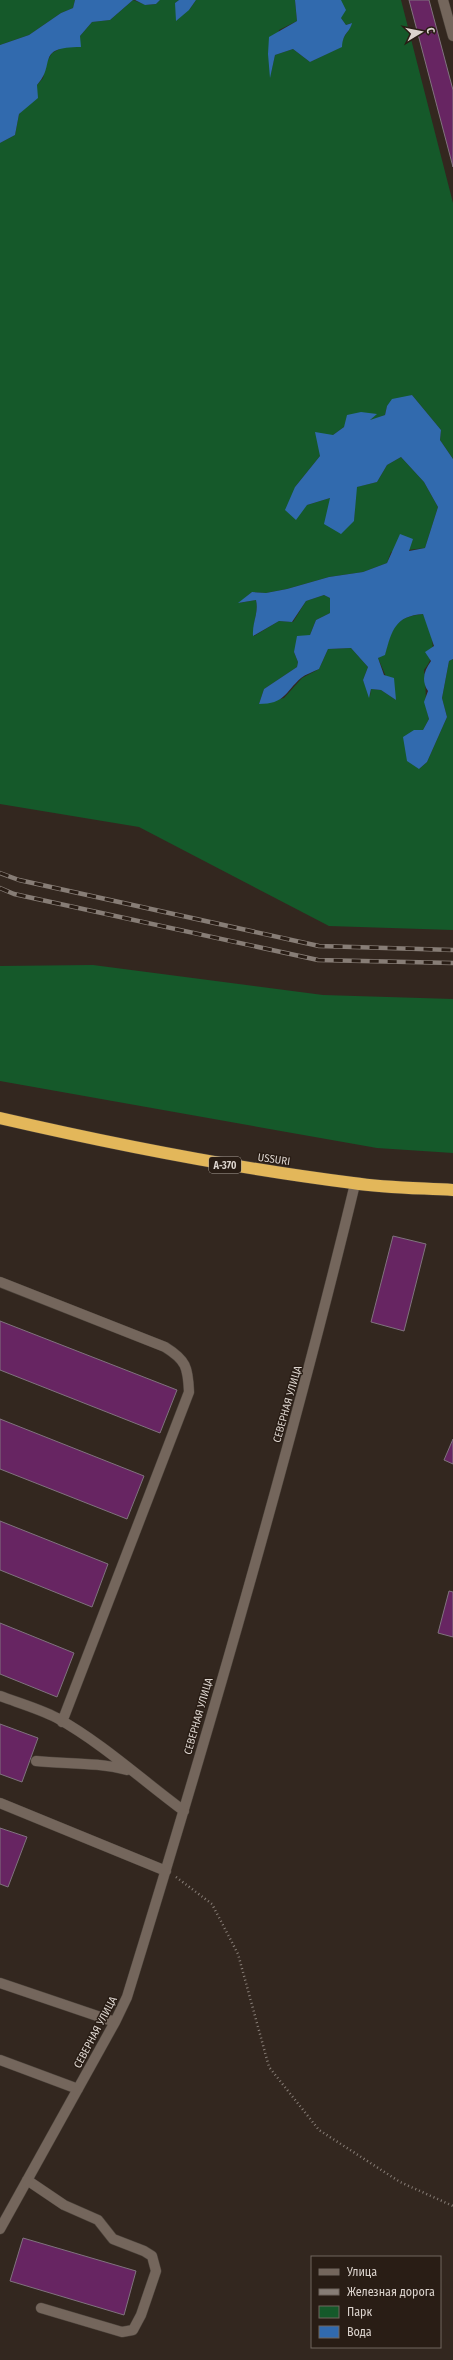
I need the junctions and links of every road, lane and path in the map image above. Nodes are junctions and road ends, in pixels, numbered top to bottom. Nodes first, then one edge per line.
1 (443, 0) edge
2 (453, 36) edge
3 (0, 1118) edge
4 (355, 1184) junction
5 (453, 1190) edge
6 (0, 1282) edge
7 (0, 1696) edge
8 (62, 1722) junction
9 (36, 1761) dead end
10 (129, 1770) junction
11 (0, 1802) edge
12 (184, 1810) junction
13 (166, 1871) junction
14 (0, 1983) edge
15 (115, 2022) junction
16 (0, 2060) edge
17 (78, 2089) junction
18 (27, 2180) junction
19 (453, 2206) edge
20 (0, 2229) edge
21 (41, 2308) dead end

1 - 2 street
3 - 4 highway, USSURI / А-370
4 - 5 highway, USSURI / А-370
4 - 12 street, СЕВЕРНАЯ УЛИЦА
6 - 8 street
7 - 8 street
8 - 10 street
9 - 10 street
10 - 12 street
11 - 13 street
12 - 13 street, СЕВЕРНАЯ УЛИЦА
13 - 15 street, СЕВЕРНАЯ УЛИЦА
13 - 19 path
14 - 15 street
15 - 17 street, СЕВЕРНАЯ УЛИЦА
16 - 17 street
17 - 18 street, СЕВЕРНАЯ УЛИЦА
18 - 20 street, СЕВЕРНАЯ УЛИЦА
18 - 21 street

